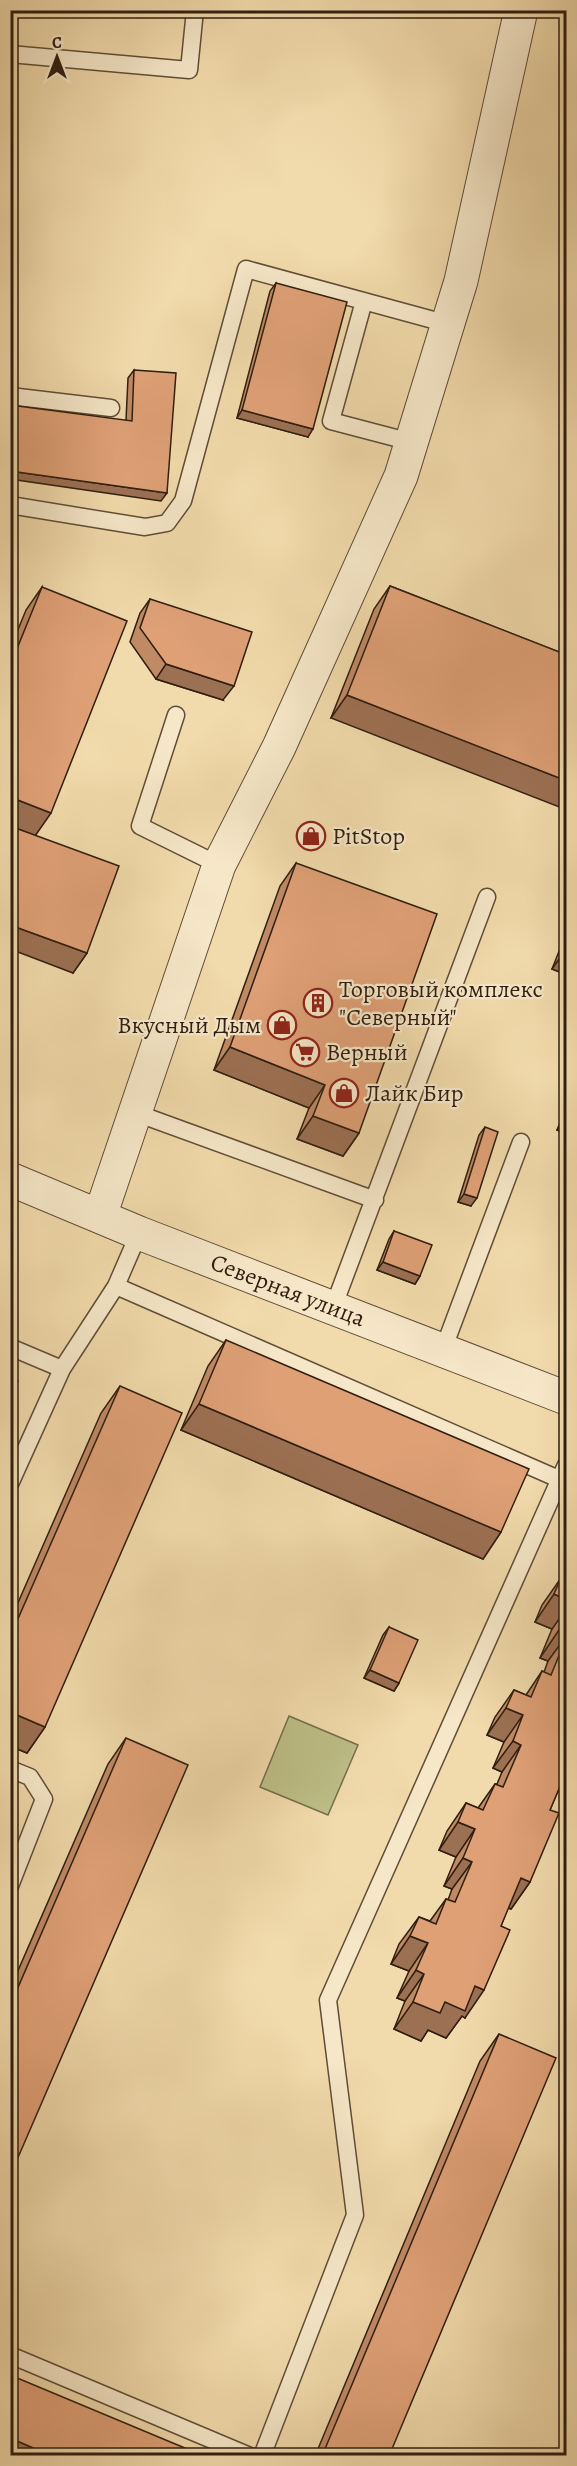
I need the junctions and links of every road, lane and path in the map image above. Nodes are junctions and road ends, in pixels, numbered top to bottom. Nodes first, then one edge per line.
1 (195, 10) edge
2 (521, 10) edge
3 (10, 54) edge
4 (364, 301) junction
5 (448, 324) junction
6 (10, 396) edge
7 (111, 408) dead end
8 (411, 442) junction
9 (10, 505) edge
10 (176, 715) dead end
11 (219, 865) junction
12 (487, 897) dead end
13 (136, 1113) junction
14 (521, 1142) dead end
15 (10, 1179) edge
16 (375, 1200) junction
17 (100, 1216) junction
18 (139, 1233) junction
19 (117, 1286) junction
20 (333, 1308) junction
21 (10, 1347) edge
22 (443, 1350) junction
23 (62, 1369) junction
24 (567, 1398) edge
25 (564, 1472) edge
26 (10, 1484) edge
27 (10, 1769) edge
28 (10, 1886) edge
29 (10, 2355) edge
30 (250, 2456) edge
31 (262, 2456) edge

1 - 3 lane
2 - 5 street
4 - 5 lane
4 - 8 lane
4 - 9 lane
5 - 8 street
6 - 7 lane
8 - 11 street
10 - 11 lane
11 - 13 street
12 - 16 lane
13 - 16 lane
13 - 17 street
14 - 22 lane
15 - 17 street, Северная улица
16 - 20 lane
17 - 18 street, Северная улица
18 - 19 lane
18 - 20 street, Северная улица
19 - 23 lane
19 - 25 lane
20 - 22 street, Северная улица
21 - 23 lane
22 - 24 street, Северная улица
23 - 26 lane
25 - 31 lane
27 - 28 lane
29 - 30 lane

